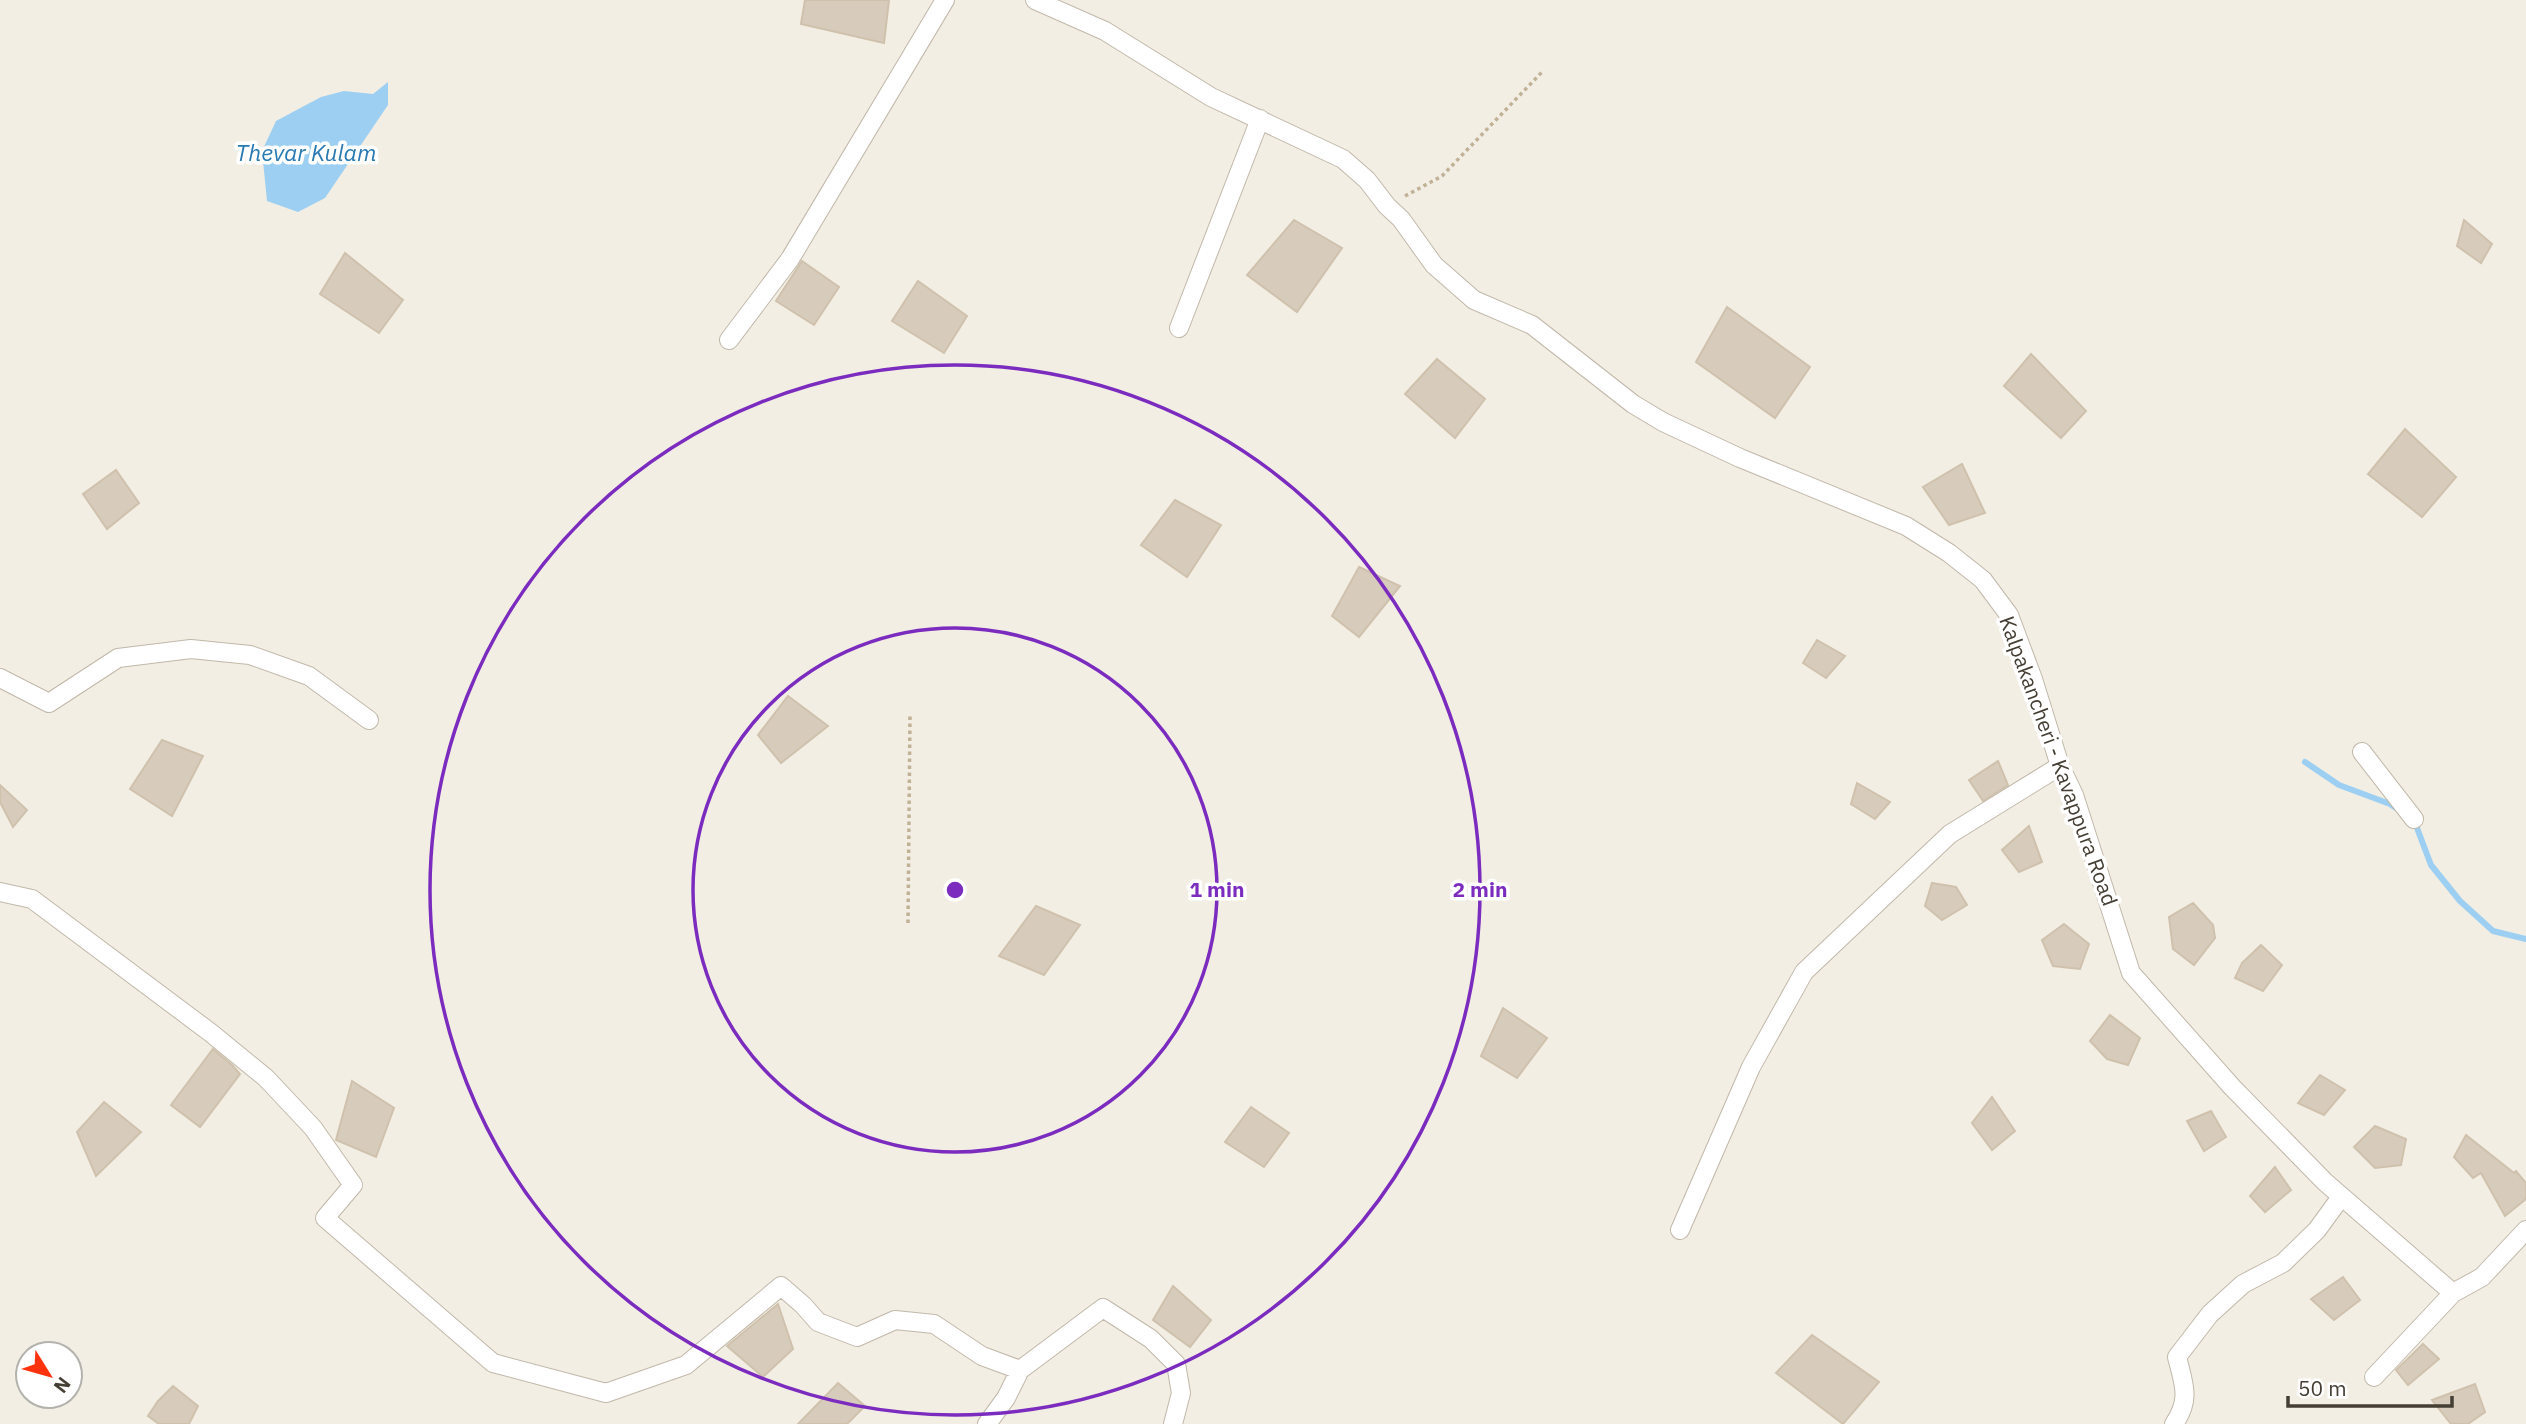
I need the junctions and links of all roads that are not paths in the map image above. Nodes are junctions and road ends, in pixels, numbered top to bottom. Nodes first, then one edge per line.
1 (945, 0) edge
2 (1035, 0) edge
3 (1260, 119) junction
4 (1179, 328) dead end
5 (729, 340) dead end
6 (0, 678) edge
7 (369, 720) dead end
8 (2362, 752) dead end
9 (2060, 766) junction
10 (2414, 819) dead end
11 (0, 892) edge
12 (2341, 1197) junction
13 (1680, 1230) dead end
14 (2526, 1230) edge
15 (2452, 1293) junction
16 (1020, 1370) junction
17 (2374, 1377) dead end
18 (987, 1424) edge
19 (1173, 1424) edge
20 (2174, 1424) edge

1 - 5 street
2 - 3 street, Kalpakancheri - Kavappura Road
3 - 4 street
3 - 9 street, Kalpakancheri - Kavappura Road
6 - 7 street
8 - 10 street
9 - 12 street, Kalpakancheri - Kavappura Road
9 - 13 street
11 - 16 street
12 - 15 street, Kalpakancheri - Kavappura Road
12 - 20 street
14 - 15 street
15 - 17 street
16 - 18 street
16 - 19 street

